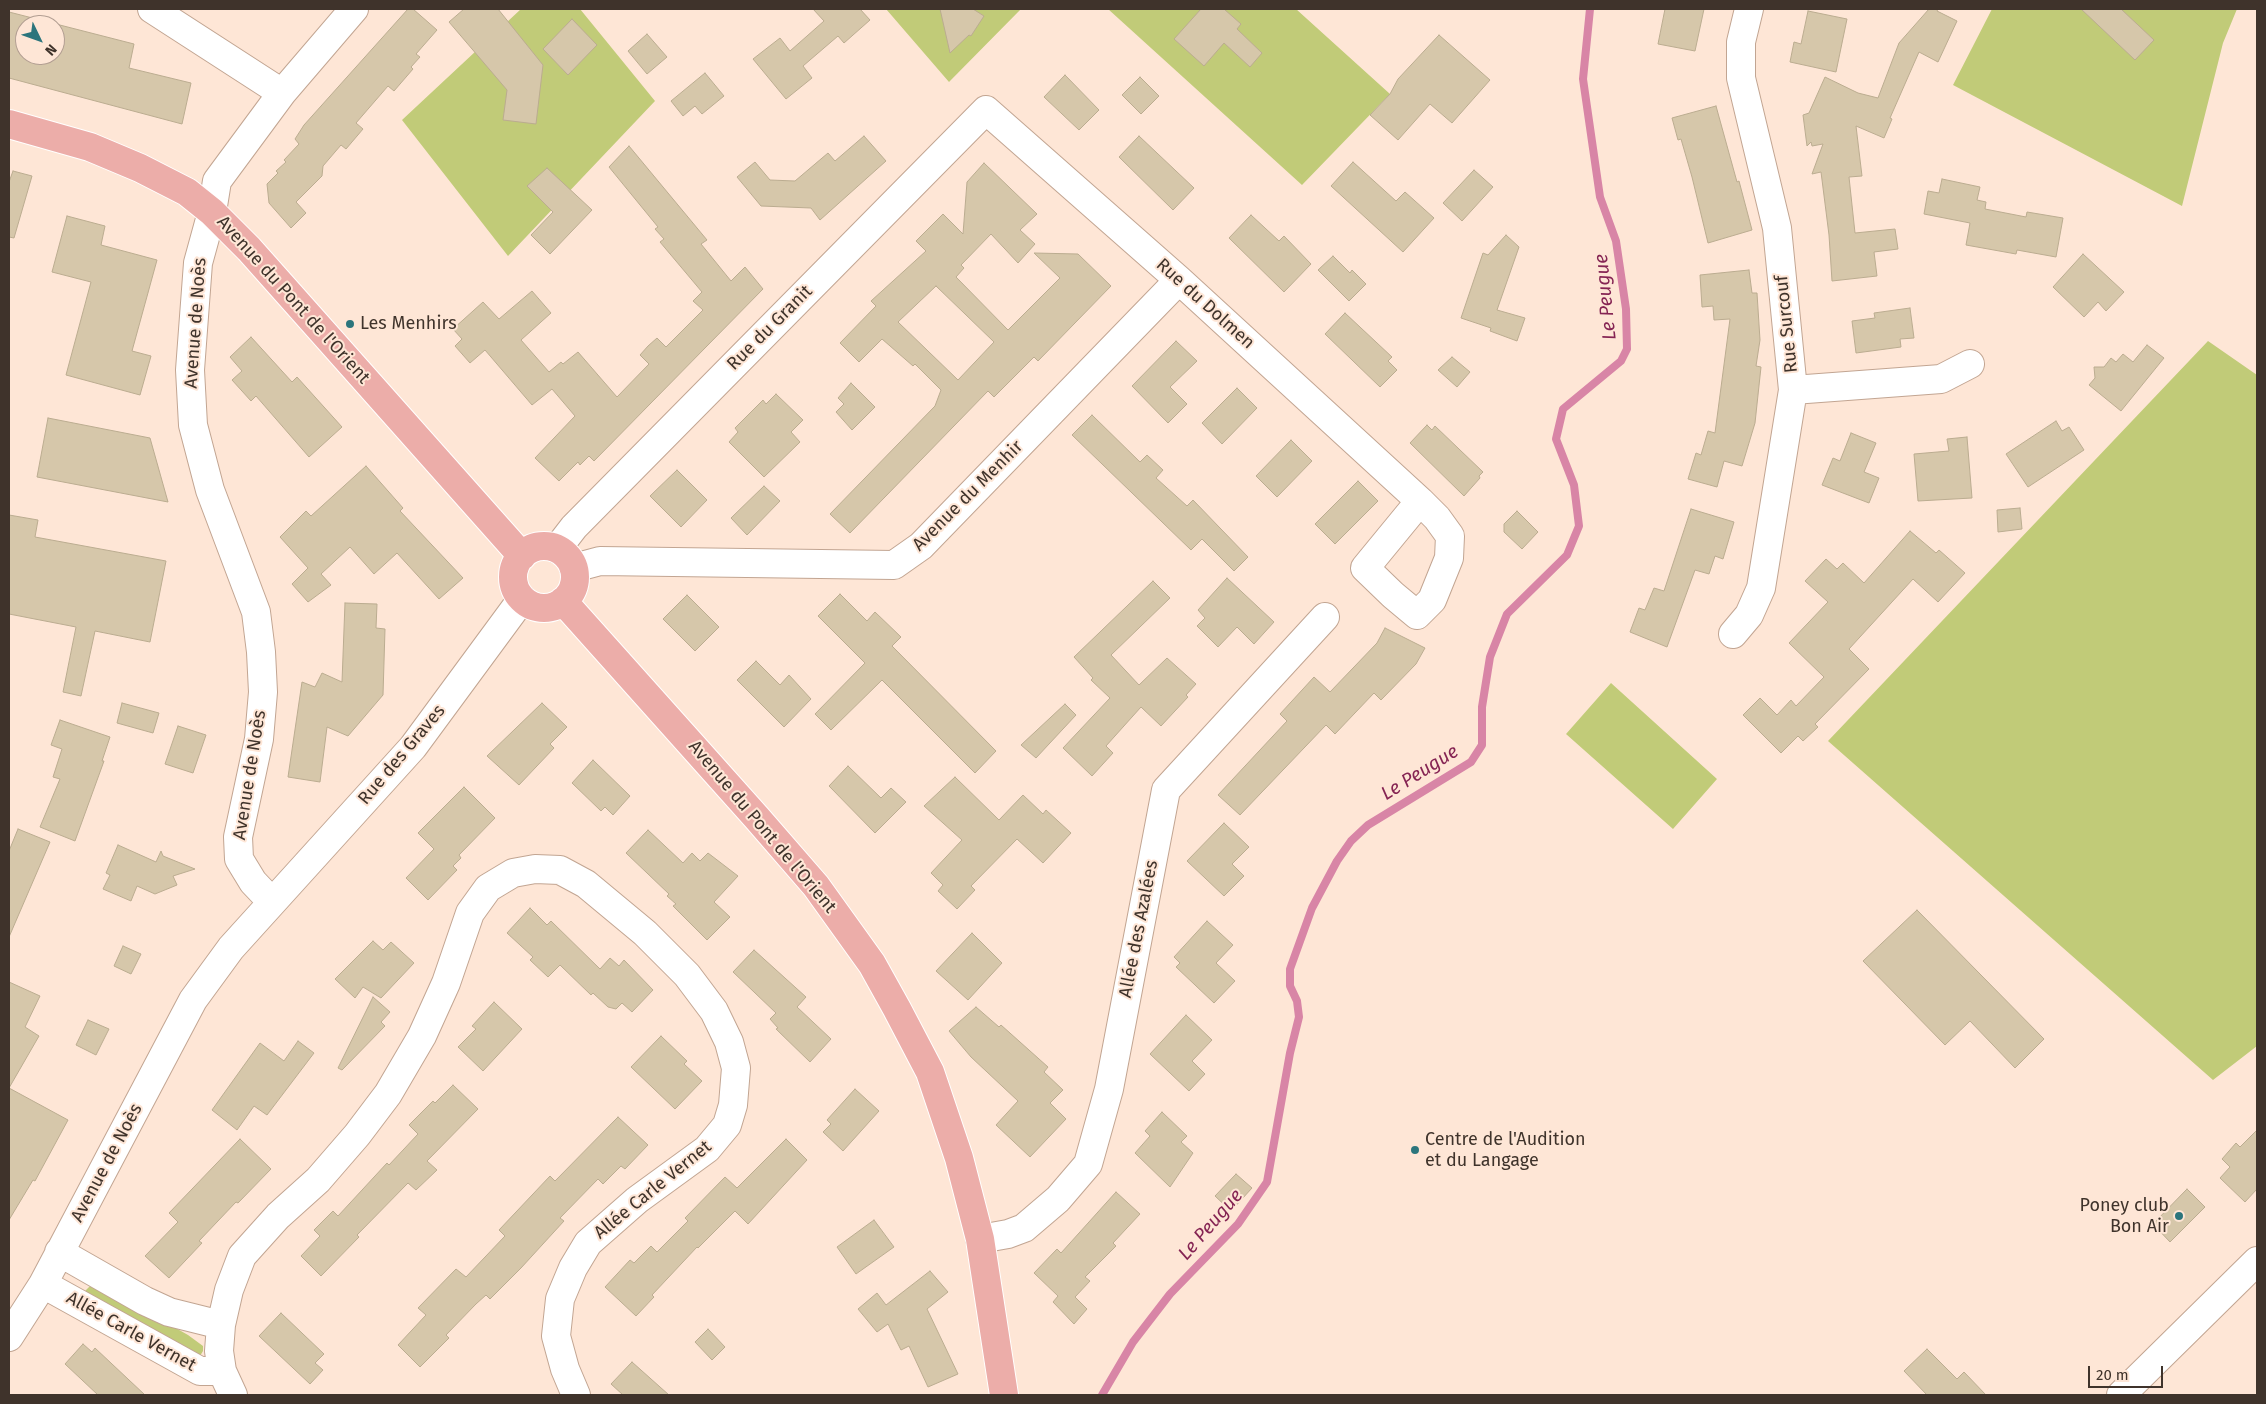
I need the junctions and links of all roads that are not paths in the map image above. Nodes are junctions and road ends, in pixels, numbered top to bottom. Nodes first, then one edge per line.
1 (152, 9) edge
2 (354, 9) edge
3 (1749, 9) edge
4 (282, 93) junction
5 (986, 110) joint
6 (9, 124) edge
7 (212, 212) junction
8 (1179, 280) junction
9 (1970, 364) dead end
10 (1793, 390) junction
11 (1420, 501) dead end
12 (522, 556) junction
13 (565, 558) junction
14 (522, 599) junction
15 (563, 601) junction
16 (1325, 617) dead end
17 (1733, 634) dead end
18 (272, 902) junction
19 (980, 1239) junction
20 (60, 1252) junction
21 (2257, 1261) edge
22 (43, 1284) junction
23 (221, 1325) junction
24 (9, 1336) edge
25 (227, 1383) edge
26 (576, 1395) edge
27 (1004, 1395) edge
28 (2121, 1395) edge

1 - 4 street
2 - 4 street, Avenue de Noès
3 - 10 street, Rue Surcouf
4 - 7 street, Avenue de Noès
5 - 8 street, Rue du Dolmen
5 - 13 street, Rue du Granit
6 - 7 main road, Avenue du Pont de l'Orient
7 - 12 main road, Avenue du Pont de l'Orient
7 - 18 street, Avenue de Noès
8 - 11 street, Rue du Dolmen
8 - 13 street, Avenue du Menhir
9 - 10 street
10 - 17 street, Rue Surcouf
12 - 13 main road
12 - 14 main road
13 - 15 main road
14 - 15 main road
14 - 18 street, Rue des Graves
15 - 19 main road, Avenue du Pont de l'Orient
16 - 19 street, Allée des Azalées
18 - 20 street, Avenue de Noès
19 - 27 main road, Avenue du Pont de l'Orient
20 - 22 street, Avenue de Noès
20 - 23 street, Allée Carle Vernet
21 - 28 street
22 - 24 street, Avenue de Noès
22 - 25 street, Allée Carle Vernet
23 - 25 street, Allée Carle Vernet
23 - 26 street, Allée Carle Vernet

